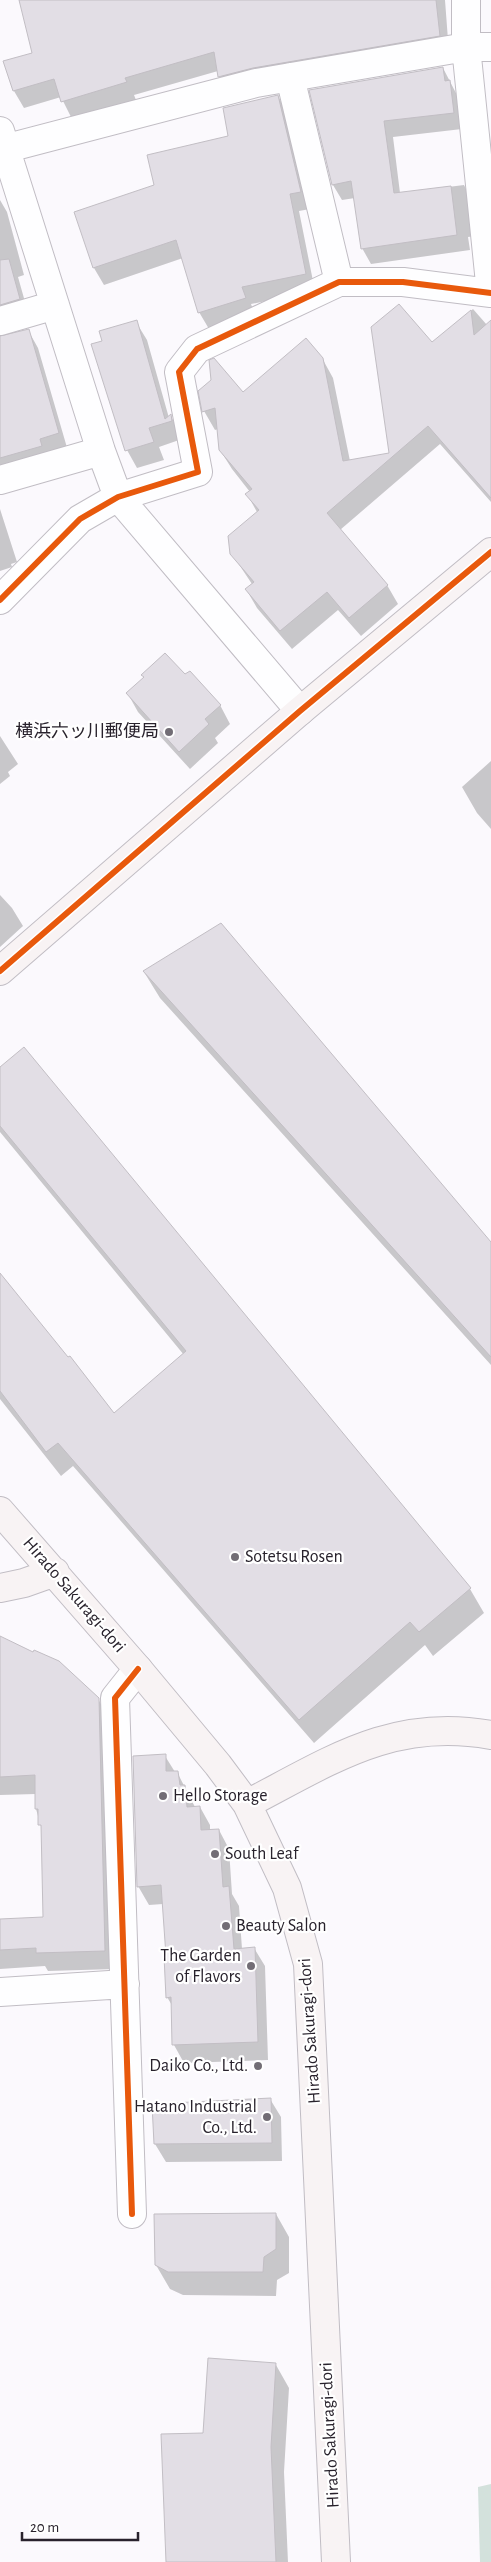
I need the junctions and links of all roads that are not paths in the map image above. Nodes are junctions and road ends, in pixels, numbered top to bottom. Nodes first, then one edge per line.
1 (466, 0) edge
2 (478, 47) edge
3 (290, 77) junction
4 (2, 143) edge
5 (339, 282) junction
6 (491, 293) edge
7 (55, 305) junction
8 (0, 321) edge
9 (101, 451) junction
10 (0, 480) edge
11 (118, 497) junction
12 (491, 552) edge
13 (0, 600) edge
14 (300, 711) junction
15 (0, 971) edge
16 (0, 1511) edge
17 (54, 1572) junction
18 (0, 1588) edge
19 (138, 1669) junction
20 (491, 1735) edge
21 (247, 1804) junction
22 (125, 1984) junction
23 (0, 1992) edge
24 (132, 2214) dead end
25 (336, 2562) edge

1 - 2 street
2 - 3 street
2 - 6 street
3 - 4 street
3 - 5 street
4 - 7 street
5 - 6 street
5 - 11 street
7 - 8 street
7 - 9 street
9 - 10 street
9 - 11 street
11 - 13 street
11 - 14 street
12 - 14 main road
14 - 15 main road
16 - 17 main road, Hirado Sakuragi-dori
17 - 18 main road
17 - 19 main road, Hirado Sakuragi-dori
19 - 21 main road, Hirado Sakuragi-dori
19 - 22 street
20 - 21 main road
21 - 25 main road, Hirado Sakuragi-dori
22 - 23 street
22 - 24 street

